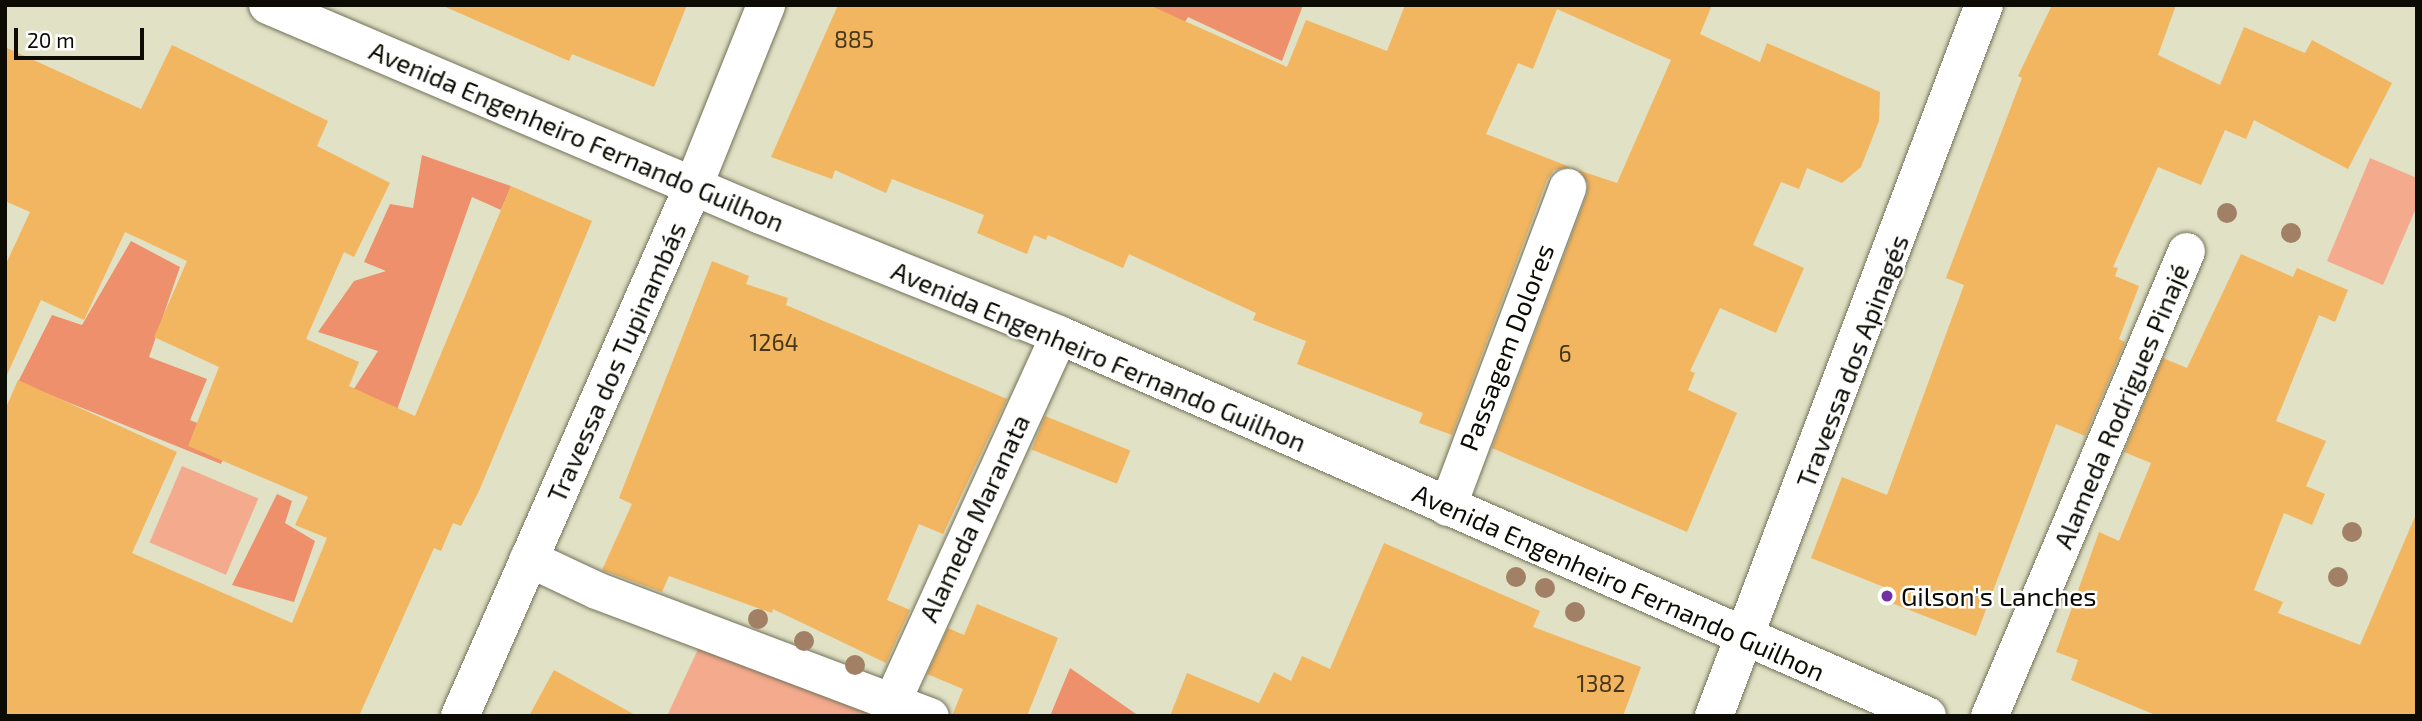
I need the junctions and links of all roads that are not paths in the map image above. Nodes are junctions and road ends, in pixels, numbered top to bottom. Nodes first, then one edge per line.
1 (268, 5) edge
2 (766, 5) edge
3 (1984, 5) edge
4 (694, 187) junction
5 (1566, 187) dead end
6 (2186, 251) dead end
7 (1059, 335) junction
8 (1447, 507) junction
9 (528, 558) junction
10 (1745, 639) junction
11 (891, 703) junction
12 (460, 716) edge
13 (930, 716) edge
14 (1714, 716) edge
15 (1927, 716) edge
16 (1989, 716) edge

1 - 4 main road, Avenida Engenheiro Fernando Guilhon
2 - 4 main road, Travessa dos Tupinambás
3 - 10 main road, Travessa dos Apinagés
4 - 7 main road, Avenida Engenheiro Fernando Guilhon
4 - 9 main road, Travessa dos Tupinambás
5 - 8 street, Passagem Dolores
6 - 16 street, Alameda Rodrigues Pinajé
7 - 8 main road, Avenida Engenheiro Fernando Guilhon
7 - 11 street, Alameda Maranata
8 - 10 main road, Avenida Engenheiro Fernando Guilhon
9 - 11 street
9 - 12 main road, Travessa dos Tupinambás
10 - 14 main road, Travessa dos Apinagés
10 - 15 main road, Avenida Engenheiro Fernando Guilhon
11 - 13 street

